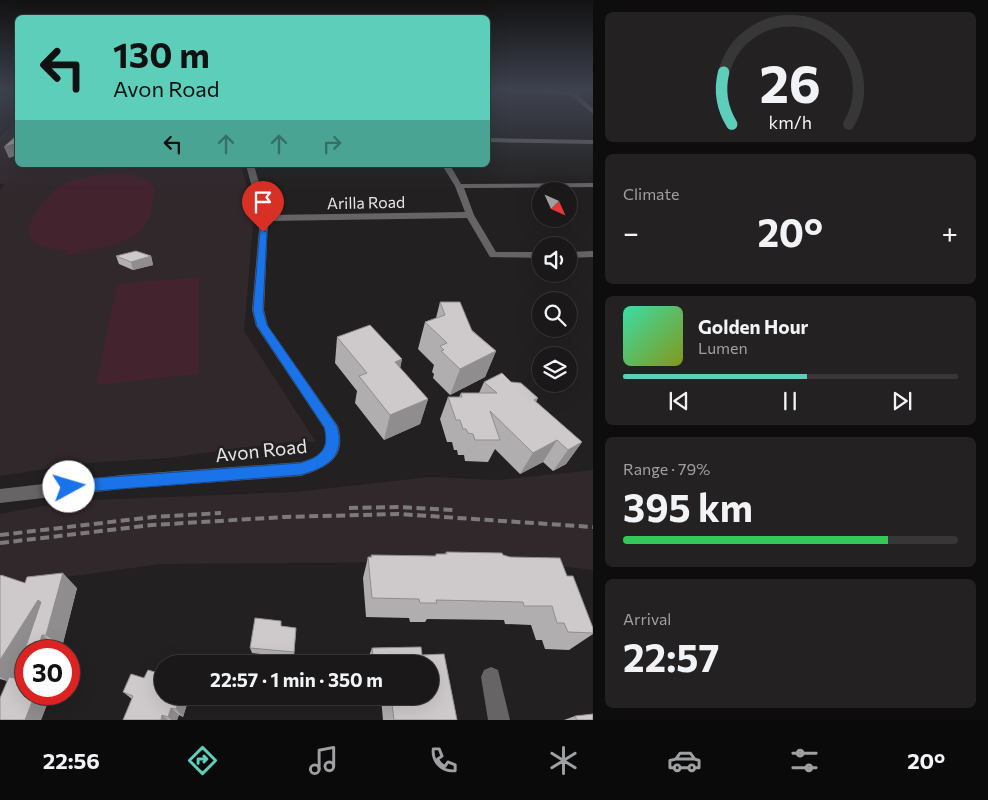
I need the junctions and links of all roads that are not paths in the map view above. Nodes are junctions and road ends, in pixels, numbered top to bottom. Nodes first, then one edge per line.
1 (490, 140) edge
2 (593, 142) edge
3 (251, 167) edge
4 (447, 167) edge
5 (593, 185) edge
6 (459, 186) junction
7 (470, 215) junction
8 (264, 218) junction
9 (577, 254) edge
10 (593, 254) edge
11 (532, 255) edge
12 (0, 496) edge
13 (490, 677) dead end
14 (499, 720) edge

1 - 2 street
3 - 8 street, Avon Road
4 - 6 street
5 - 6 street
6 - 7 street
7 - 8 street, Arilla Road
7 - 11 street
8 - 12 street, Avon Road
9 - 10 street
13 - 14 street

